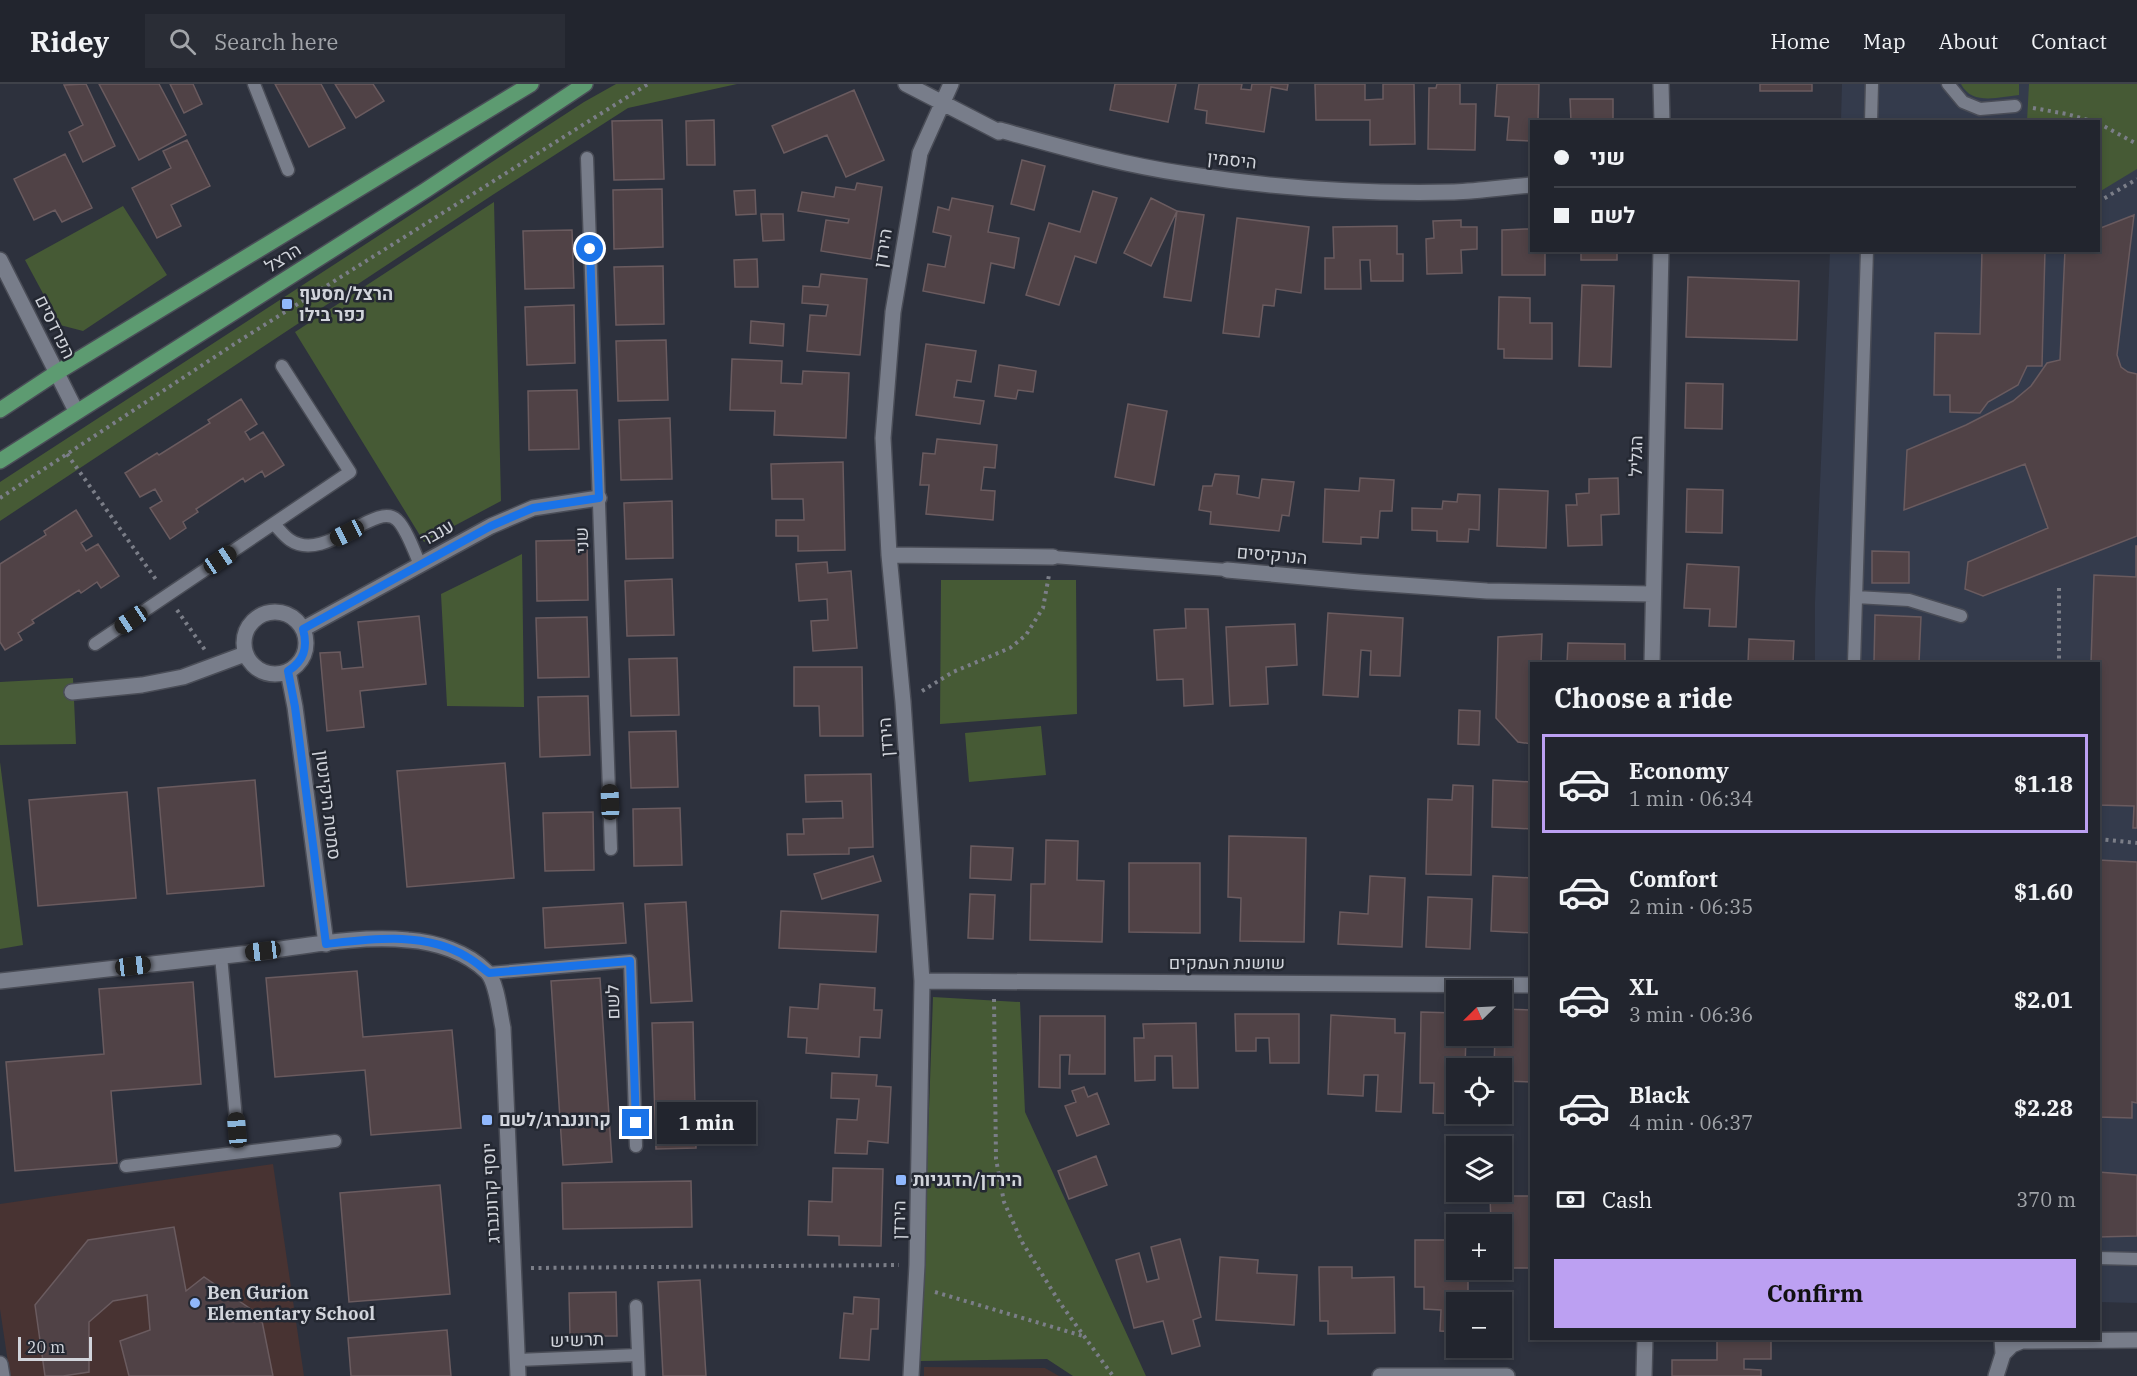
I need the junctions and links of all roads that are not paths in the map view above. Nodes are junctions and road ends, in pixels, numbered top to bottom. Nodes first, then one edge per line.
1 (254, 84) edge
2 (531, 84) edge
3 (585, 84) edge
4 (906, 84) edge
5 (938, 84) edge
6 (951, 84) edge
7 (1661, 84) edge
8 (1872, 84) edge
9 (1948, 84) edge
10 (942, 102) junction
11 (2015, 106) road end
12 (1662, 120) edge
13 (1871, 120) edge
14 (587, 158) dead end
15 (288, 170) dead end
16 (1530, 185) edge
17 (1661, 252) edge
18 (1866, 252) edge
19 (0, 260) edge
20 (282, 366) dead end
21 (56, 373) junction
22 (0, 410) edge
23 (76, 411) junction
24 (0, 461) edge
25 (599, 498) junction
26 (274, 524) junction
27 (889, 555) junction
28 (1053, 557) joint
29 (420, 565) junction
30 (1227, 570) joint
31 (1652, 594) junction
32 (1856, 597) junction
33 (1961, 616) dead end
34 (303, 629) junction
35 (95, 644) dead end
36 (245, 654) junction
37 (1652, 662) edge
38 (1854, 662) edge
39 (288, 671) junction
40 (72, 692) dead end
41 (611, 849) dead end
42 (326, 944) junction
43 (221, 956) junction
44 (489, 973) junction
45 (0, 981) edge
46 (922, 981) junction
47 (1530, 985) edge
48 (335, 1141) dead end
49 (636, 1146) dead end
50 (239, 1152) junction
51 (126, 1166) dead end
52 (2100, 1258) edge
53 (2137, 1259) edge
54 (636, 1306) dead end
55 (1645, 1340) edge
56 (2002, 1340) edge
57 (2137, 1340) edge
58 (2003, 1354) junction
59 (638, 1355) junction
60 (518, 1360) junction
61 (0, 1364) edge
62 (2, 1376) edge
63 (518, 1376) edge
64 (639, 1376) edge
65 (911, 1376) edge
66 (1380, 1376) edge
67 (1507, 1376) edge
68 (1644, 1376) edge
69 (1996, 1376) edge

1 - 15 lane
2 - 21 main road, הרצל
3 - 23 main road, הרצל
4 - 10 street, היסמין
5 - 10 street
6 - 10 street, הירדן
7 - 12 street
8 - 13 lane
9 - 11 lane
10 - 16 street, היסמין
10 - 27 street, הירדן
14 - 25 lane, שני
17 - 31 street, הגליל
18 - 32 lane
19 - 21 street, הפרדסים
20 - 26 lane
21 - 22 main road, הרצל
21 - 23 street, הפרדסים
23 - 24 main road, הרצל
25 - 29 street, ענבר
25 - 41 lane, שני
26 - 29 lane
26 - 35 lane
27 - 28 street, הנרקיסים
27 - 46 street, הירדן
28 - 30 lane, הנרקיסים
29 - 34 street, ענבר
30 - 31 street, הנרקיסים
31 - 37 street, הגליל
32 - 33 lane
32 - 38 lane
34 - 36 street
34 - 39 street
36 - 39 street
36 - 40 street
39 - 42 street, סמטת היקינטון
42 - 43 street
42 - 44 street
43 - 45 street
43 - 50 lane
44 - 49 lane, לשם
44 - 60 street, יוסף קרוננברג
46 - 47 street, שושנת העמקים
46 - 65 street, הירדן
48 - 50 lane
50 - 51 lane
52 - 53 lane
54 - 59 lane
55 - 68 street
56 - 58 street
57 - 58 street
58 - 69 street
59 - 60 lane, תרשיש
59 - 64 lane
60 - 63 street, יוסף קרוננברג
61 - 62 street
66 - 67 street

